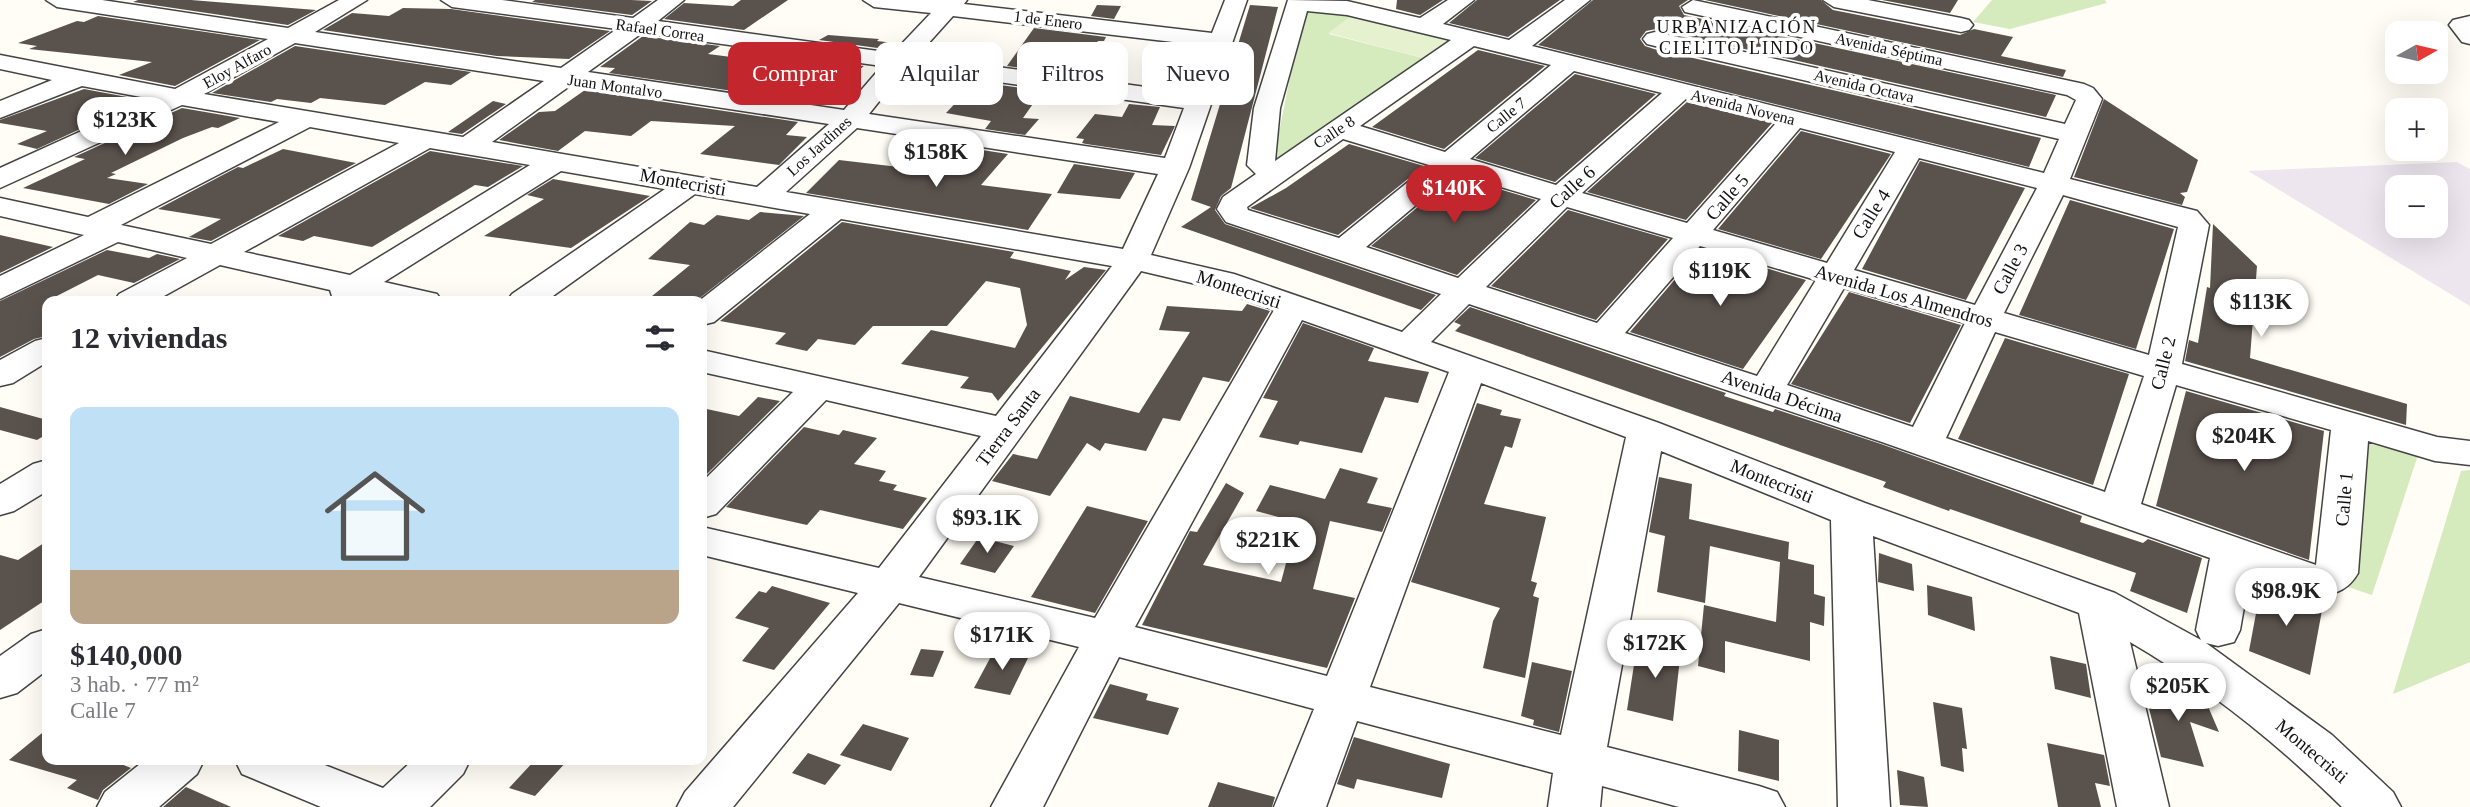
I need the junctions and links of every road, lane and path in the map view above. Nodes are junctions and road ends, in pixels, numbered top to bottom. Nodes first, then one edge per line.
1 (57, 0) edge
2 (356, 0) edge
3 (452, 0) edge
4 (673, 0) edge
5 (874, 0) edge
6 (1236, 0) edge
7 (1462, 0) edge
8 (1579, 0) edge
9 (1834, 0) edge
10 (1298, 1) edge
11 (1332, 3) edge
12 (952, 4) edge
13 (1697, 4) edge
14 (2470, 23) edge
15 (1424, 26) junction
16 (637, 27) junction
17 (290, 37) junction
18 (2470, 37) edge
19 (1469, 38) junction
20 (1655, 39) junction
21 (1222, 41) joint
22 (916, 42) edge
23 (1514, 48) junction
24 (875, 59) edge
25 (1940, 60) junction
26 (0, 62) edge
27 (1570, 62) junction
28 (1616, 75) junction
29 (1003, 76) edge
30 (81, 77) junction
31 (564, 78) junction
32 (875, 89) edge
33 (1680, 91) junction
34 (2084, 93) joint
35 (1142, 94) edge
36 (179, 97) junction
37 (1199, 105) edge
38 (0, 110) edge
39 (306, 119) junction
40 (1794, 119) junction
41 (850, 120) junction
42 (1340, 129) junction
43 (2073, 134) junction
44 (426, 139) junction
45 (470, 145) junction
46 (1912, 147) junction
47 (559, 160) junction
48 (1447, 163) junction
49 (1175, 168) junction
50 (1274, 173) junction
51 (0, 179) edge
52 (2055, 182) junction
53 (692, 183) junction
54 (764, 196) junction
55 (1561, 196) junction
56 (1233, 203) joint
57 (0, 207) edge
58 (836, 208) junction
59 (2186, 217) joint
60 (102, 230) junction
61 (1695, 235) junction
62 (1345, 248) junction
63 (215, 253) junction
64 (1133, 260) junction
65 (1833, 275) junction
66 (0, 289) edge
67 (1463, 291) junction
68 (344, 293) edge
69 (140, 296) edge
70 (374, 296) edge
71 (531, 296) edge
72 (1293, 306) junction
73 (707, 311) edge
74 (1984, 319) junction
75 (1604, 337) junction
76 (1408, 345) junction
77 (707, 362) edge
78 (1469, 367) junction
79 (2163, 370) junction
80 (818, 388) junction
81 (1766, 390) junction
82 (2350, 424) junction
83 (1006, 430) junction
84 (1646, 431) junction
85 (1924, 444) junction
86 (2470, 453) edge
87 (42, 475) edge
88 (707, 500) edge
89 (0, 502) edge
90 (2119, 509) junction
91 (1851, 513) junction
92 (707, 542) edge
93 (2232, 551) junction
94 (2337, 573) joint
95 (888, 587) junction
96 (2099, 604) junction
97 (2218, 630) dead end
98 (1107, 637) junction
99 (1343, 699) junction
100 (1580, 760) junction
101 (174, 765) edge
102 (272, 765) edge
103 (440, 765) edge
104 (123, 807) edge
105 (376, 807) edge
106 (397, 807) edge
107 (703, 807) edge
108 (1017, 807) edge
109 (1300, 807) edge
110 (1574, 807) edge
111 (1759, 807) edge
112 (1864, 807) edge
113 (2143, 807) edge
114 (2375, 807) edge

1 - 17 street, Juan Montalvo
2 - 17 street, Eloy Alfaro
3 - 16 street, Rafael Correa
4 - 16 street
5 - 12 street, 1 de Enero
6 - 21 street, Tierra Santa
7 - 15 street
8 - 23 street
9 - 25 street
10 - 11 street, Avenida Novena
10 - 50 street
11 - 15 street, Avenida Novena
12 - 21 street, 1 de Enero
12 - 22 street, Los Jardines
13 - 20 street
13 - 25 street, Avenida Séptima
14 - 18 street
15 - 19 street, Avenida Novena
16 - 24 street, Rafael Correa
16 - 31 street
17 - 31 street, Juan Montalvo
17 - 36 street, Eloy Alfaro
19 - 23 street, Avenida Novena
19 - 42 street, Calle 8
20 - 28 street
20 - 43 street, Avenida Octava
23 - 27 street, Avenida Novena
25 - 34 street, Avenida Séptima
26 - 30 street, Montecristi
27 - 28 street, Avenida Novena
27 - 48 street, Calle 7
28 - 33 street, Avenida Novena
29 - 35 street, Rafael Correa
30 - 36 street, Montecristi
30 - 38 street
31 - 41 street, Juan Montalvo
31 - 45 street
32 - 41 street, Los Jardines
33 - 40 street, Avenida Novena
33 - 55 street, Calle 6
34 - 43 street, Calle 3
36 - 39 street, Montecristi
36 - 51 street, Eloy Alfaro
37 - 49 street, Tierra Santa
39 - 44 street, Montecristi
39 - 60 street
40 - 46 street, Avenida Novena
40 - 61 street, Calle 5
41 - 49 street, Juan Montalvo
41 - 54 street, Los Jardines
42 - 48 street, Avenida Los Almendros
42 - 50 street, Calle 8
43 - 52 street, Calle 3
44 - 45 street, Montecristi
44 - 63 street
45 - 47 street, Montecristi
46 - 52 street, Avenida Novena
46 - 65 street, Calle 4
47 - 53 street, Montecristi
47 - 68 street
48 - 55 street, Avenida Los Almendros
48 - 62 street, Calle 7
49 - 64 street, Tierra Santa
50 - 56 street, Calle 8
52 - 59 street, Avenida Novena
52 - 74 street, Calle 3
53 - 54 street, Montecristi
53 - 71 street
54 - 58 street, Montecristi
55 - 61 street, Avenida Los Almendros
55 - 67 street, Calle 6
56 - 62 street, Avenida Décima
57 - 60 street
58 - 64 street, Montecristi
58 - 73 street
59 - 79 street, Calle 2
60 - 63 street
60 - 66 street
61 - 65 street, Avenida Los Almendros
61 - 75 street, Calle 5
62 - 67 street, Avenida Décima
63 - 68 street
63 - 69 street
64 - 72 street, Montecristi
64 - 83 street, Tierra Santa
65 - 74 street, Avenida Los Almendros
65 - 81 street, Calle 4
67 - 75 street, Avenida Décima
67 - 76 street, Calle 6
68 - 70 street
72 - 76 street, Montecristi
72 - 98 street
74 - 79 street, Avenida Los Almendros
74 - 85 street, Calle 3
75 - 81 street, Avenida Décima
76 - 78 street, Montecristi
77 - 80 street
78 - 84 street, Montecristi
78 - 99 street
79 - 82 street, Avenida Los Almendros
79 - 90 street, Calle 2
80 - 83 street
80 - 88 street
81 - 85 street, Avenida Décima
82 - 86 street, Avenida Los Almendros
82 - 94 street, Calle 1
83 - 95 street, Tierra Santa
84 - 91 street, Montecristi
84 - 100 street
85 - 90 street, Avenida Décima
87 - 89 street
90 - 93 street, Avenida Décima
91 - 96 street, Montecristi
91 - 112 street
92 - 95 street
93 - 94 street, Avenida Décima
93 - 97 street
95 - 98 street
95 - 107 street, Tierra Santa
96 - 113 street
96 - 114 street, Montecristi
98 - 99 street
98 - 108 street
99 - 100 street
99 - 109 street
100 - 110 street
100 - 111 street
101 - 104 street
102 - 105 street
103 - 106 street

